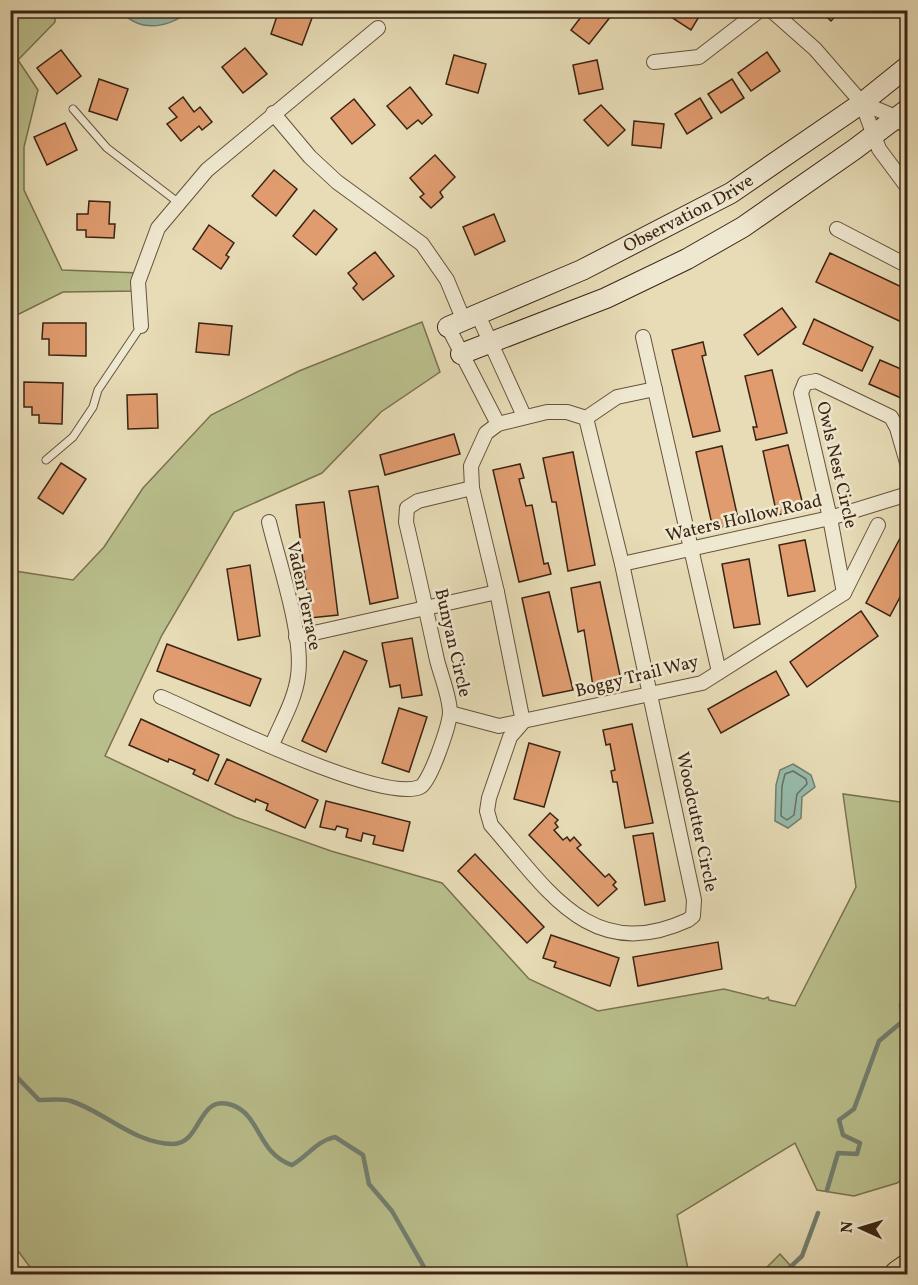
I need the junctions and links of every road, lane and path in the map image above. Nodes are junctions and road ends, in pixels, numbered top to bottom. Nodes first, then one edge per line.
1 (760, 10) edge
2 (771, 10) edge
3 (378, 28) dead end
4 (654, 62) dead end
5 (908, 66) edge
6 (862, 103) junction
7 (73, 109) dead end
8 (273, 113) junction
9 (904, 118) edge
10 (874, 135) junction
11 (908, 188) edge
12 (179, 203) junction
13 (837, 229) dead end
14 (908, 266) edge
15 (464, 321) junction
16 (141, 326) joint
17 (643, 337) dead end
18 (489, 342) junction
19 (461, 354) junction
20 (655, 388) junction
21 (524, 416) junction
22 (586, 418) junction
23 (498, 424) junction
24 (46, 460) dead end
25 (908, 466) edge
26 (472, 488) junction
27 (908, 494) edge
28 (830, 518) junction
29 (269, 522) dead end
30 (878, 525) dead end
31 (692, 549) junction
32 (622, 564) junction
33 (497, 592) junction
34 (844, 593) junction
35 (425, 608) junction
36 (296, 637) junction
37 (719, 672) junction
38 (651, 695) junction
39 (161, 697) dead end
40 (450, 713) junction
41 (523, 722) junction
42 (272, 745) junction
43 (908, 1267) edge
44 (898, 1275) edge

1 - 4 street
2 - 6 street
3 - 8 street
5 - 6 street, Observation Drive
6 - 9 street
6 - 10 street
6 - 15 street, Observation Drive
7 - 12 lane
8 - 12 street
8 - 15 street
9 - 10 street, Observation Drive
10 - 11 street
10 - 18 street, Observation Drive
12 - 16 street
13 - 14 street
15 - 18 street
15 - 19 street
16 - 24 lane
17 - 20 street
18 - 19 street, Observation Drive
18 - 21 street
19 - 23 street
20 - 22 street
20 - 31 street
21 - 22 street
21 - 23 street
22 - 32 street, Woodcutter Circle
23 - 26 street
25 - 28 street, Owls Nest Circle
26 - 33 street
26 - 35 street, Bunyan Circle
27 - 28 street, Waters Hollow Road
28 - 31 street, Waters Hollow Road
28 - 34 street, Owls Nest Circle
29 - 36 street, Vaden Terrace
30 - 34 street
31 - 32 street, Waters Hollow Road
31 - 37 street
32 - 38 street, Woodcutter Circle
33 - 35 street
33 - 41 street
34 - 37 street, Boggy Trail Way
35 - 36 street
35 - 40 street, Bunyan Circle
36 - 42 street, Vaden Terrace
37 - 38 street, Boggy Trail Way
38 - 41 street, Boggy Trail Way
38 - 41 street, Woodcutter Circle
39 - 42 street, Bunyan Circle
40 - 41 street, Boggy Trail Way
40 - 42 street, Bunyan Circle
43 - 44 highway

